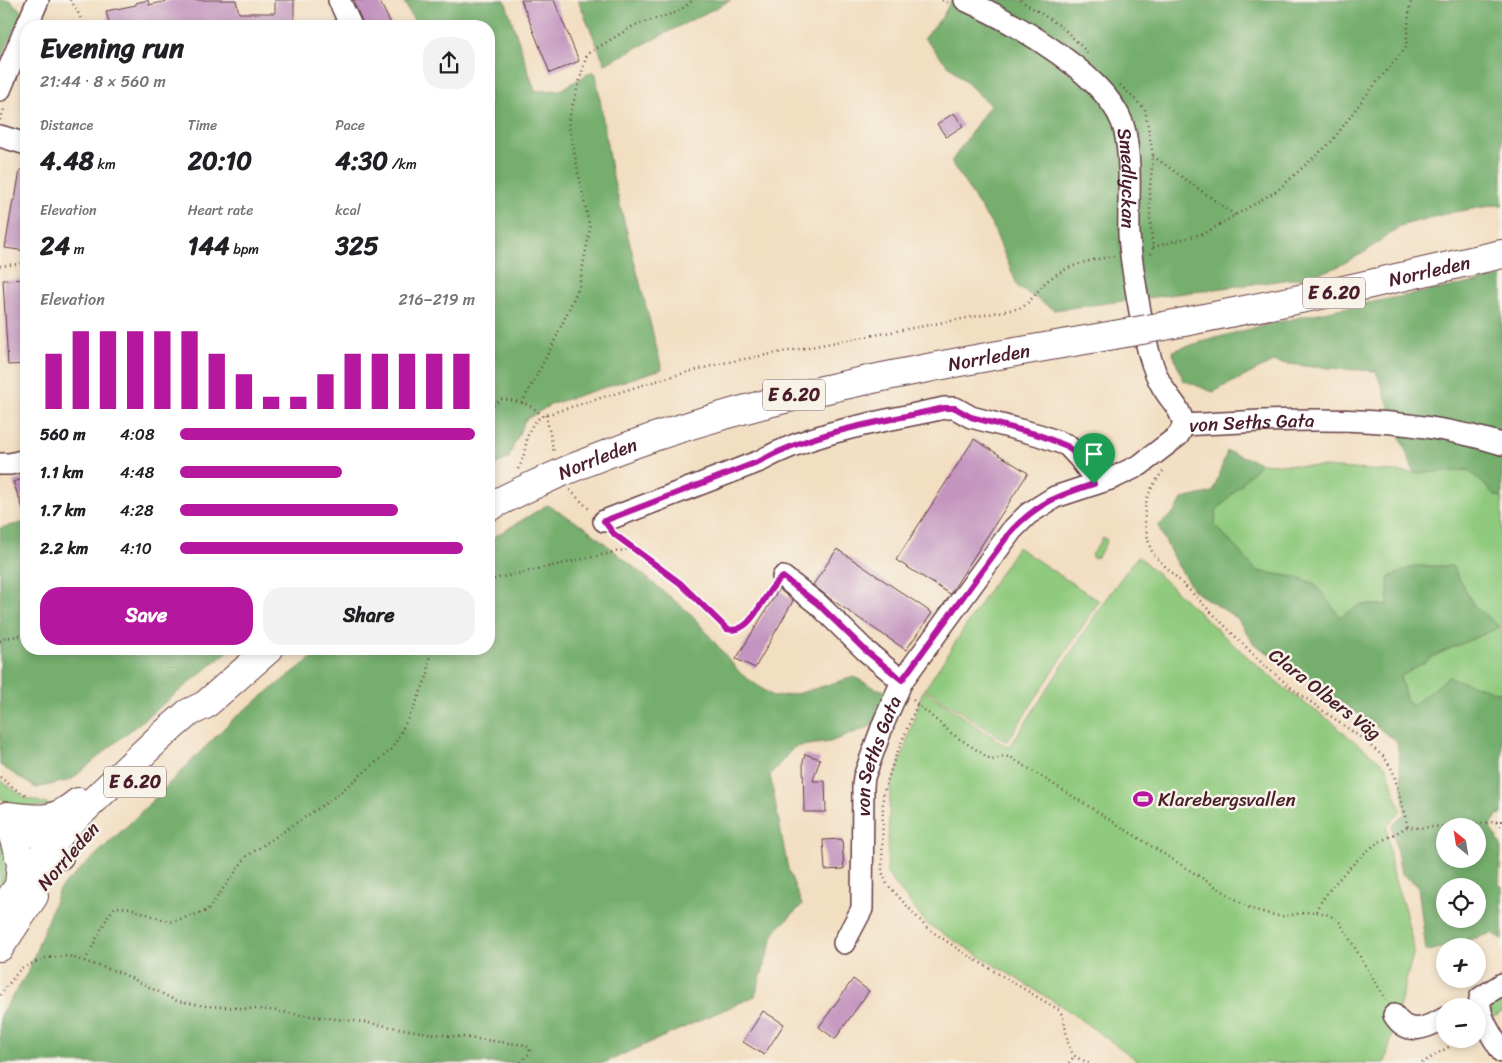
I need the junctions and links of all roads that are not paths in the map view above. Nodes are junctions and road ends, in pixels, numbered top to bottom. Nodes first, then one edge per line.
1 (38, 0) edge
2 (339, 0) edge
3 (961, 3) edge
4 (29, 20) edge
5 (348, 20) edge
6 (20, 42) edge
7 (0, 90) edge
8 (0, 136) edge
9 (20, 142) edge
10 (1502, 254) edge
11 (1184, 425) junction
12 (1502, 444) edge
13 (20, 462) edge
14 (0, 464) edge
15 (1094, 484) junction
16 (495, 503) edge
17 (604, 521) road end
18 (783, 577) road end
19 (263, 655) edge
20 (901, 684) junction
21 (204, 705) junction
22 (117, 777) junction
23 (4, 813) edge
24 (55, 852) junction
25 (19, 885) junction
26 (0, 912) edge
27 (844, 943) dead end
28 (0, 947) edge
29 (1502, 984) edge
30 (1479, 998) edge
31 (1394, 1015) road end
32 (1436, 1023) edge
33 (1486, 1025) edge
34 (1502, 1052) edge

1 - 4 street
2 - 5 street
3 - 11 street, Smedlyckan
6 - 7 street
8 - 9 street
10 - 16 highway, Norrleden / E 6.20, bridge
11 - 12 street, von Seths Gata
11 - 15 street, von Seths Gata
13 - 14 street
15 - 17 street
15 - 20 street, von Seths Gata
18 - 20 street
19 - 21 highway, Norrleden / E 6.20
20 - 27 street, von Seths Gata
21 - 22 highway, Norrleden / E 6.20
21 - 24 highway, Norrleden / E 6.20
22 - 23 highway
22 - 24 highway, Norrleden / E 6.20
23 - 24 street
23 - 25 highway
24 - 25 highway, Norrleden / E 6.20
24 - 28 highway, Norrleden / E 6.20
25 - 26 highway, Norrleden / E 6.20
29 - 30 street
31 - 32 street
33 - 34 street

